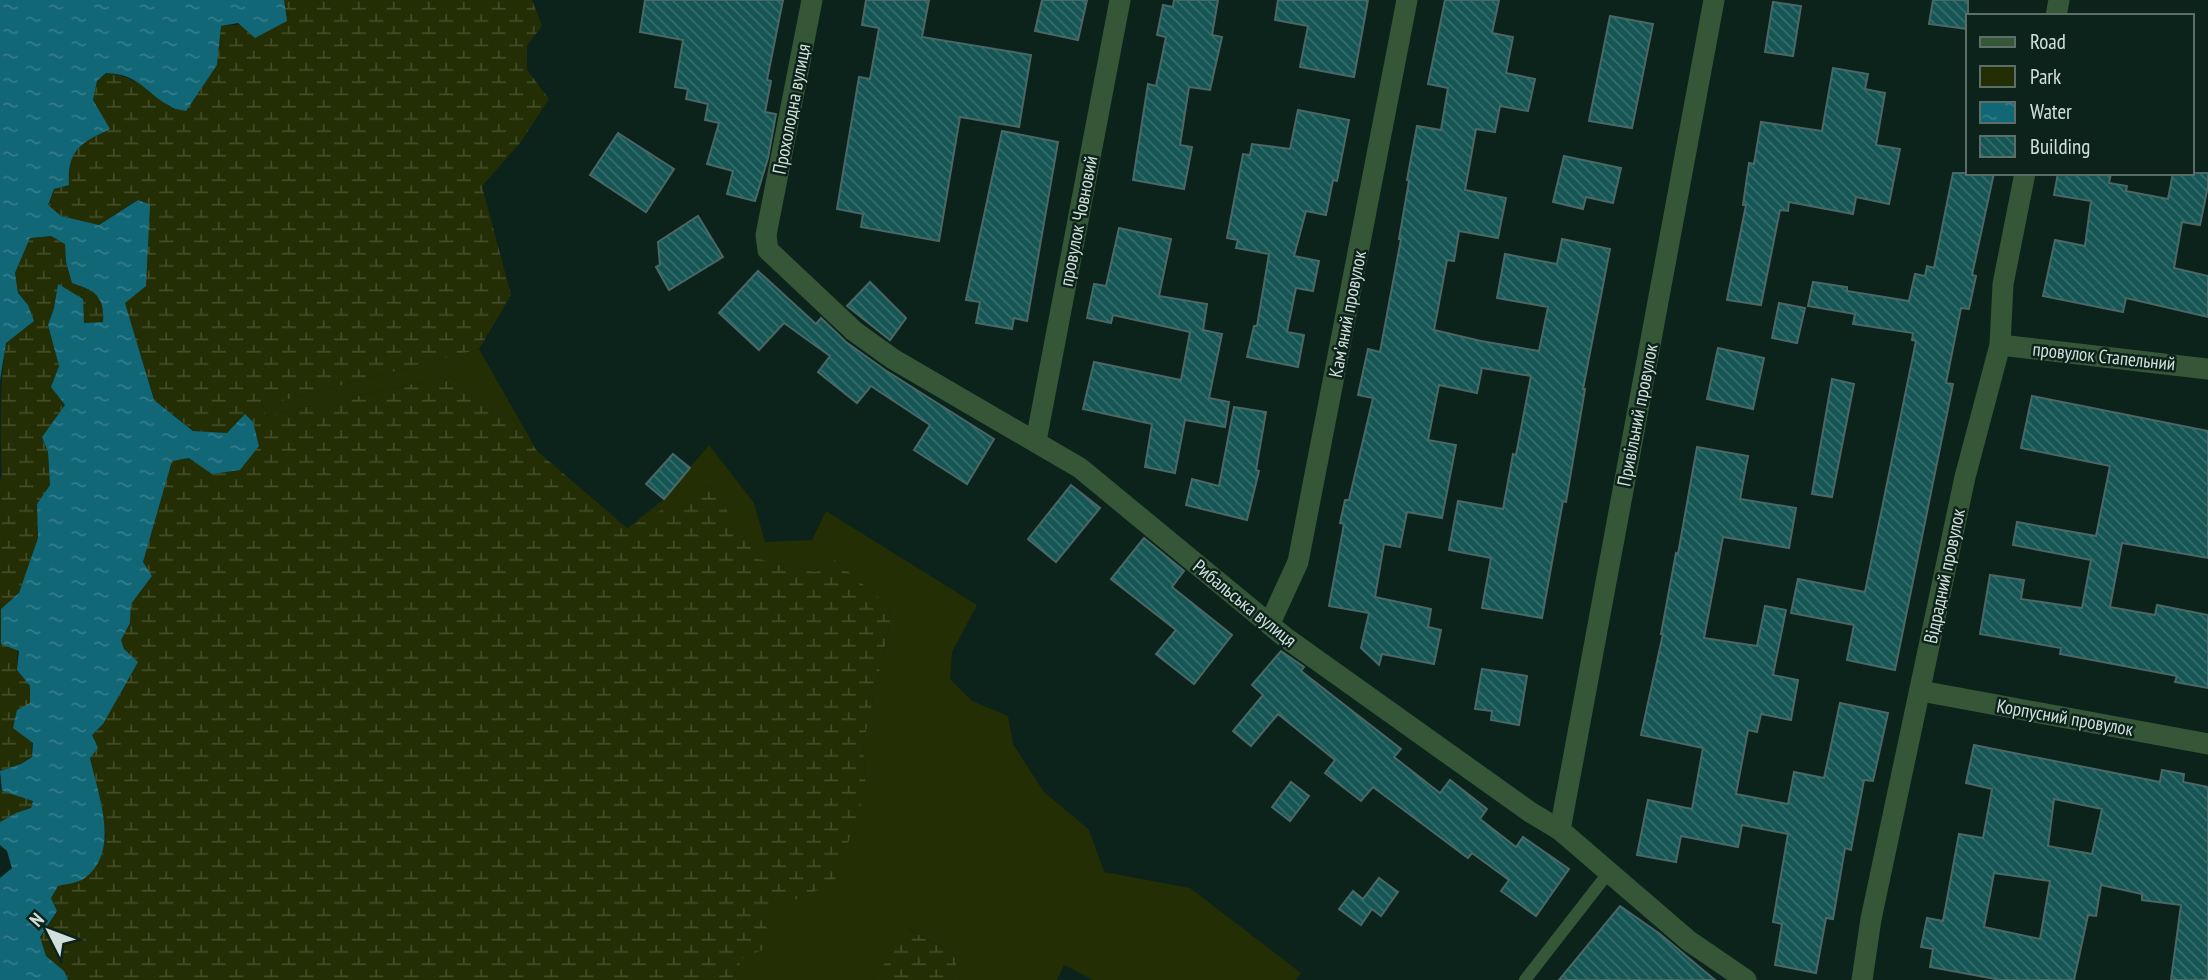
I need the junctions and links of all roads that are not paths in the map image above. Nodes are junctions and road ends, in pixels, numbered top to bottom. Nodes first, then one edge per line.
1 (812, 0) edge
2 (1121, 0) edge
3 (1407, 0) edge
4 (1714, 0) edge
5 (2025, 175) edge
6 (769, 219) joint
7 (2000, 345) junction
8 (2208, 369) edge
9 (1036, 441) junction
10 (1270, 623) junction
11 (1921, 691) junction
12 (2208, 744) edge
13 (1560, 830) junction
14 (1609, 872) junction
15 (1525, 980) edge
16 (1746, 980) edge
17 (1861, 980) edge

1 - 6 street, Прохолодна вулиця
2 - 9 street, провулок Човновий
3 - 10 street, Камʼяний провулок
4 - 13 street, Привільний провулок
5 - 7 street, Відрадний провулок
6 - 9 street, Рибальська вулиця
7 - 8 street, провулок Стапельний
7 - 11 street, Відрадний провулок
9 - 10 street, Рибальська вулиця
10 - 13 street, Рибальська вулиця
11 - 12 street, Корпусний провулок
11 - 17 street, Відрадний провулок
13 - 14 street, Рибальська вулиця
14 - 15 lane
14 - 16 street, Рибальська вулиця

